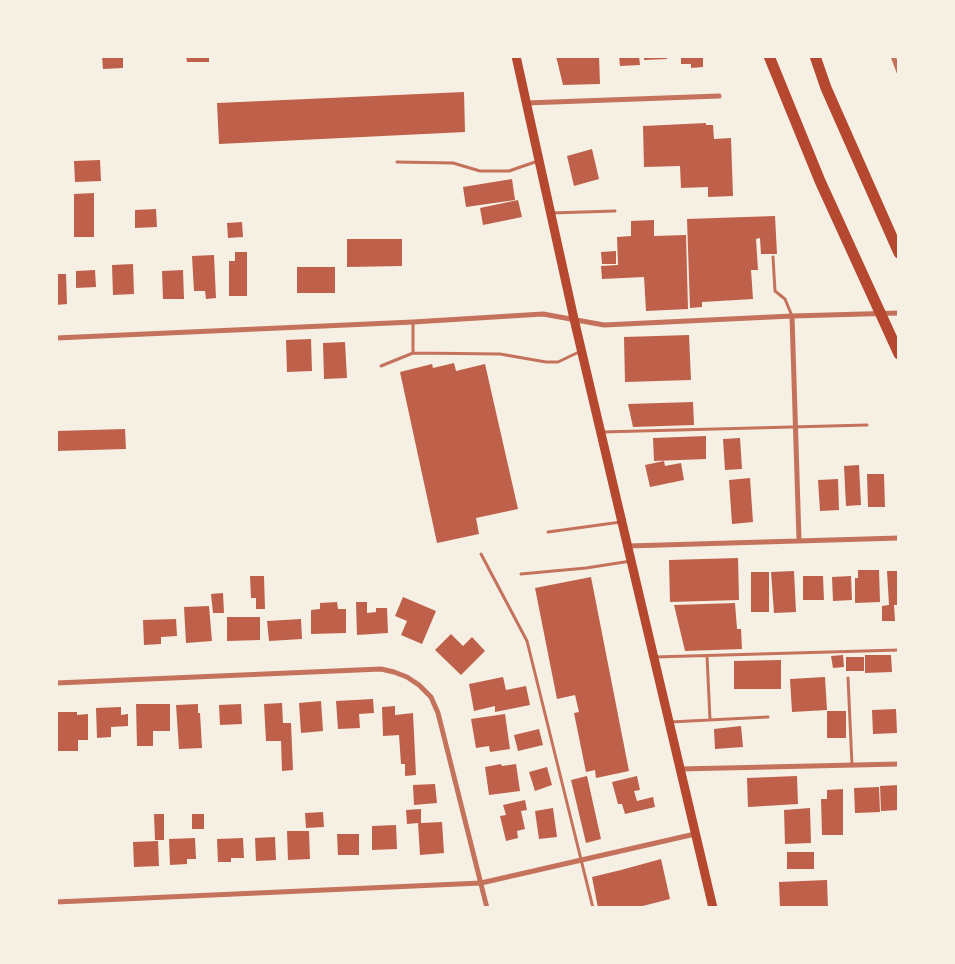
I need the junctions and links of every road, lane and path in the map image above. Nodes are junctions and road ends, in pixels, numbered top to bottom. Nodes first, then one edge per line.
1 (516, 56) edge
2 (769, 56) edge
3 (815, 56) edge
4 (892, 56) edge
5 (899, 72) edge
6 (719, 96) dead end
7 (526, 103) junction
8 (539, 161) junction
9 (397, 162) dead end
10 (615, 211) dead end
11 (551, 213) junction
12 (899, 253) edge
13 (773, 257) dead end
14 (899, 313) edge
15 (792, 316) junction
16 (574, 318) junction
17 (413, 322) junction
18 (56, 338) edge
19 (582, 351) junction
20 (413, 353) junction
21 (899, 354) edge
22 (380, 366) dead end
23 (867, 425) dead end
24 (796, 427) junction
25 (601, 432) junction
26 (622, 522) junction
27 (548, 532) dead end
28 (899, 538) edge
29 (799, 540) junction
30 (628, 546) junction
31 (481, 554) dead end
32 (631, 561) junction
33 (521, 574) dead end
34 (899, 650) edge
35 (707, 656) junction
36 (654, 657) junction
37 (848, 678) dead end
38 (56, 683) edge
39 (768, 717) dead end
40 (710, 720) junction
41 (669, 722) junction
42 (899, 764) edge
43 (852, 765) junction
44 (680, 769) junction
45 (695, 834) junction
46 (582, 860) junction
47 (481, 883) junction
48 (56, 902) edge
49 (486, 908) edge
50 (593, 908) edge
51 (713, 908) edge

1 - 7 main road
2 - 21 highway
3 - 12 highway
4 - 5 street
6 - 7 street
7 - 8 main road
8 - 9 lane
8 - 11 main road
10 - 11 lane
11 - 16 main road
13 - 15 lane
14 - 15 street
15 - 16 street
15 - 24 street
16 - 17 street
16 - 19 main road
17 - 18 street
17 - 20 lane
19 - 20 lane
19 - 25 main road
20 - 22 lane
23 - 24 lane
24 - 25 lane
24 - 29 street
25 - 26 main road
26 - 27 lane
26 - 30 main road
28 - 29 street
29 - 30 street
30 - 32 main road
31 - 46 lane
32 - 33 lane
32 - 36 main road
34 - 35 lane
35 - 36 lane
35 - 40 lane
36 - 41 main road
37 - 43 lane
38 - 47 street
39 - 40 lane
40 - 41 lane
41 - 44 main road
42 - 43 street
43 - 44 street
44 - 45 main road
45 - 46 street
45 - 51 main road
46 - 47 street
46 - 50 lane
47 - 48 street
47 - 49 street

